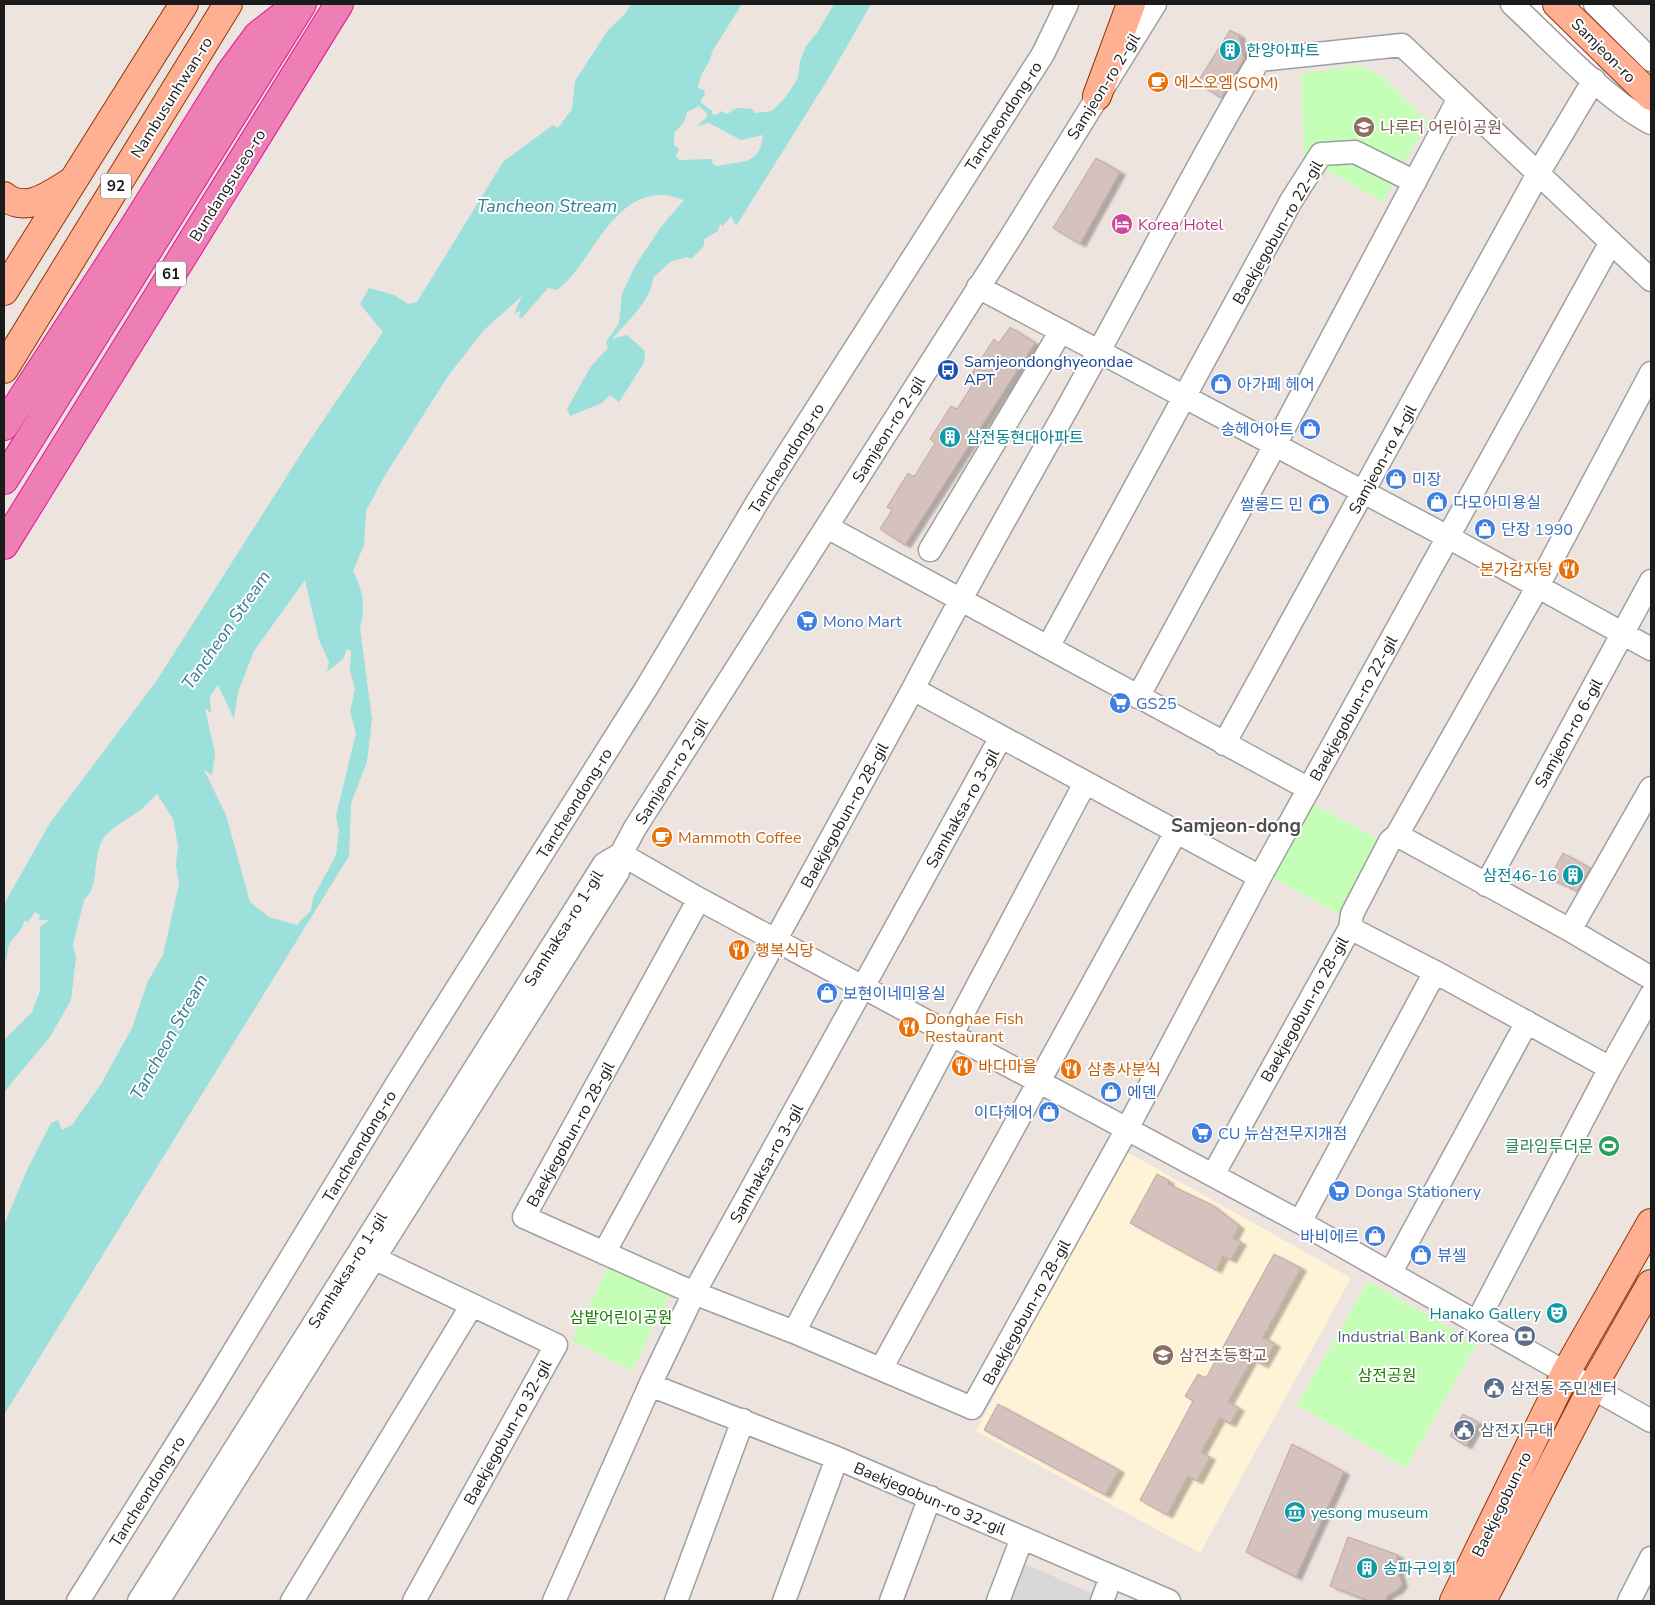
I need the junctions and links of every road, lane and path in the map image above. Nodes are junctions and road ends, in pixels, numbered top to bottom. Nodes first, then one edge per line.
1 (184, 4) edge
2 (228, 4) edge
3 (301, 4) edge
4 (339, 4) edge
5 (1067, 4) edge
6 (1155, 4) edge
7 (1169, 4) edge
8 (1512, 4) edge
9 (1557, 4) edge
10 (1595, 4) edge
11 (1136, 15) edge
12 (1651, 60) edge
13 (1594, 80) junction
14 (1097, 96) joint
15 (1651, 96) edge
16 (1458, 100) junction
17 (1651, 123) edge
18 (1539, 172) junction
19 (72, 182) junction
20 (1415, 182) junction
21 (4, 196) edge
22 (1611, 242) junction
23 (1651, 280) edge
24 (978, 287) junction
25 (4, 291) edge
26 (1061, 331) junction
27 (1099, 351) junction
28 (4, 369) edge
29 (1651, 373) edge
30 (1185, 398) junction
31 (4, 426) edge
32 (1275, 445) junction
33 (4, 480) edge
34 (1364, 492) junction
35 (827, 527) junction
36 (1448, 537) junction
37 (4, 545) edge
38 (930, 550) dead end
39 (1651, 581) edge
40 (1538, 586) junction
41 (960, 597) junction
42 (1623, 633) junction
43 (1048, 647) junction
44 (1651, 649) edge
45 (913, 689) junction
46 (1138, 697) junction
47 (1001, 737) junction
48 (1224, 744) junction
49 (1085, 783) junction
50 (1308, 788) junction
51 (1651, 788) edge
52 (1176, 832) junction
53 (1397, 835) junction
54 (621, 854) junction
55 (1260, 877) junction
56 (1486, 885) junction
57 (699, 899) junction
58 (1350, 928) junction
59 (1570, 930) junction
60 (775, 940) junction
61 (1435, 972) junction
62 (1651, 978) edge
63 (863, 986) junction
64 (1651, 996) edge
65 (1527, 1022) junction
66 (951, 1035) junction
67 (1610, 1068) junction
68 (1038, 1083) junction
69 (1127, 1129) junction
70 (1213, 1175) junction
71 (1300, 1222) junction
72 (1651, 1224) edge
73 (604, 1253) junction
74 (367, 1256) junction
75 (1391, 1272) junction
76 (1651, 1284) edge
77 (694, 1293) junction
78 (472, 1305) junction
79 (1477, 1322) junction
80 (794, 1332) junction
81 (881, 1369) junction
82 (1566, 1372) junction
83 (650, 1385) junction
84 (1592, 1386) junction
85 (743, 1420) junction
86 (1651, 1422) edge
87 (837, 1458) junction
88 (930, 1497) junction
89 (1022, 1538) junction
90 (1651, 1558) edge
91 (1111, 1577) junction
92 (148, 1600) edge
93 (78, 1601) edge
94 (292, 1601) edge
95 (414, 1601) edge
96 (554, 1601) edge
97 (676, 1601) edge
98 (784, 1601) edge
99 (891, 1601) edge
100 (998, 1601) edge
101 (1102, 1601) edge
102 (1169, 1601) edge
103 (1454, 1601) edge
104 (1482, 1601) edge
105 (1629, 1601) edge

1 - 19 main road, 92
2 - 28 main road, Nambusunhwan-ro / 92
3 - 31 highway
3 - 33 highway, Bundangsuseo-ro / 61
4 - 37 highway, Bundangsuseo-ro / 61
5 - 93 street, Tancheondong-ro
6 - 11 street, Samjeon-ro 2-gil
7 - 11 street
8 - 13 street
9 - 15 main road, Samjeon-ro
10 - 12 street
11 - 14 main road
13 - 17 street
13 - 18 street, Samjeon-ro 4-gil
14 - 24 street, Samjeon-ro 2-gil
16 - 18 street
16 - 20 street
16 - 27 street
18 - 22 street
18 - 34 street, Samjeon-ro 4-gil
19 - 21 main road
19 - 25 main road, 92
20 - 30 street, Baekjegobun-ro 22-gil
20 - 32 street
22 - 23 street
22 - 36 street, Baekjegobun-ro 22-gil
24 - 26 street
24 - 35 street, Samjeon-ro 2-gil
26 - 27 street
26 - 38 street
27 - 30 street
27 - 41 street
29 - 40 street
30 - 32 street
30 - 43 street, Baekjegobun-ro 22-gil
32 - 34 street
32 - 46 street
34 - 36 street
34 - 48 street, Samjeon-ro 4-gil
35 - 41 street, Baekjegobun-ro 22-gil
35 - 54 street, Samjeon-ro 2-gil
36 - 40 street
36 - 50 street, Baekjegobun-ro 22-gil
39 - 42 street, Samjeon-ro 6-gil
40 - 42 street
40 - 53 street
41 - 43 street, Baekjegobun-ro 22-gil
41 - 45 street, Baekjegobun-ro 28-gil
42 - 44 street
42 - 56 street, Samjeon-ro 6-gil
43 - 46 street, Baekjegobun-ro 22-gil
45 - 47 street
45 - 60 street, Baekjegobun-ro 28-gil
46 - 48 street, Baekjegobun-ro 22-gil
47 - 49 street
47 - 63 street, Samhaksa-ro 3-gil
48 - 50 street, Baekjegobun-ro 22-gil
49 - 52 street
49 - 66 street
50 - 55 street, Baekjegobun-ro 28-gil
51 - 59 street
52 - 55 street
52 - 68 street
53 - 56 street
53 - 58 street
54 - 57 street
54 - 74 street, Samhaksa-ro 1-gil
55 - 69 street, Baekjegobun-ro 28-gil
56 - 59 street
57 - 60 street
57 - 73 street, Baekjegobun-ro 28-gil
58 - 61 street, Baekjegobun-ro 28-gil
58 - 70 street, Baekjegobun-ro 28-gil
59 - 62 street
60 - 63 street
60 - 73 street, Baekjegobun-ro 28-gil
61 - 65 street, Baekjegobun-ro 28-gil
61 - 71 street
63 - 66 street
63 - 77 street, Samhaksa-ro 3-gil
64 - 67 street
65 - 67 street, Baekjegobun-ro 28-gil
65 - 75 street
66 - 68 street
66 - 80 street
67 - 79 street
68 - 69 street
68 - 81 street
69 - 70 street
69 - 81 street, Baekjegobun-ro 28-gil
70 - 71 street
71 - 75 street
72 - 82 main road, Baekjegobun-ro
73 - 77 street, Baekjegobun-ro 28-gil
74 - 78 street, Baekjegobun-ro 32-gil
74 - 92 street, Samhaksa-ro 1-gil
75 - 79 street
76 - 84 main road, Baekjegobun-ro
77 - 80 street, Baekjegobun-ro 28-gil
77 - 83 street, Samhaksa-ro 3-gil
78 - 94 street
78 - 95 street, Baekjegobun-ro 32-gil
79 - 82 street
80 - 81 street, Baekjegobun-ro 28-gil
82 - 84 street
82 - 103 main road, Baekjegobun-ro
83 - 85 street, Baekjegobun-ro 32-gil
83 - 96 street, Samhaksa-ro 3-gil
84 - 86 street
84 - 104 main road, Baekjegobun-ro
85 - 87 street, Baekjegobun-ro 32-gil
85 - 97 street
87 - 88 street, Baekjegobun-ro 32-gil
87 - 98 street, Baekjegobun-ro 32-gil
88 - 89 street, Baekjegobun-ro 32-gil
88 - 99 street
89 - 91 street, Baekjegobun-ro 32-gil
89 - 100 street, Baekjegobun-ro 32-gil
90 - 105 street
91 - 101 street
91 - 102 street, Baekjegobun-ro 32-gil

